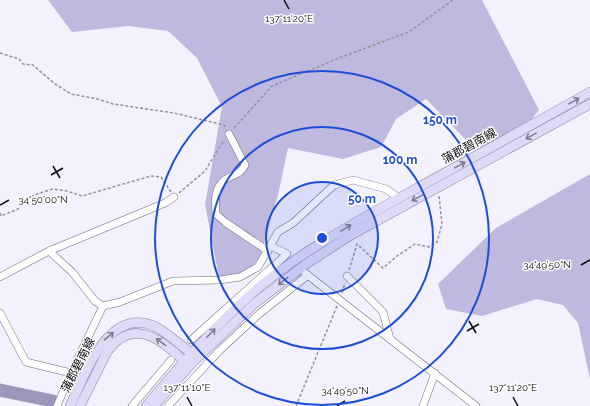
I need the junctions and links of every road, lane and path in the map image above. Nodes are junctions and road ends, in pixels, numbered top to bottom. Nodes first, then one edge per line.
1 (453, 0) edge
2 (0, 53) edge
3 (590, 92) edge
4 (590, 104) edge
5 (229, 134) junction
6 (438, 187) junction
7 (174, 197) junction
8 (399, 198) junction
9 (0, 213) edge
10 (270, 248) junction
11 (49, 251) junction
12 (347, 276) junction
13 (0, 277) edge
14 (339, 301) junction
15 (103, 306) junction
16 (0, 313) edge
17 (390, 339) junction
18 (191, 340) dead end
19 (192, 358) junction
20 (171, 360) dead end
21 (184, 361) junction
22 (71, 373) junction
23 (435, 373) junction
24 (57, 406) edge
25 (70, 406) edge
26 (80, 406) edge
27 (132, 406) edge
28 (146, 406) edge
29 (154, 406) edge
30 (168, 406) edge
31 (296, 406) edge
32 (423, 406) edge
33 (476, 406) edge

1 - 5 path
2 - 5 path
8 -> 3 main road, 蒲郡碧南線
4 -> 6 main road, 蒲郡碧南線
5 - 7 path
5 - 10 street
6 - 12 path
6 -> 19 main road, 蒲郡碧南線
7 - 9 path
7 - 11 street
8 - 10 street
19 -> 8 main road, 蒲郡碧南線
10 - 15 street
10 - 18 street
11 - 13 street
11 - 15 street
12 - 14 path
12 - 17 street
14 - 17 street
14 - 30 street
14 - 31 path
15 - 22 street
16 - 22 street
17 - 23 street
19 - 21 main road, 蒲郡碧南線
25 -> 19 main road, 蒲郡碧南線
19 - 29 main road
20 - 27 street
21 -> 26 main road, 蒲郡碧南線
21 - 28 main road
22 - 24 street
23 - 32 street
23 - 33 street

